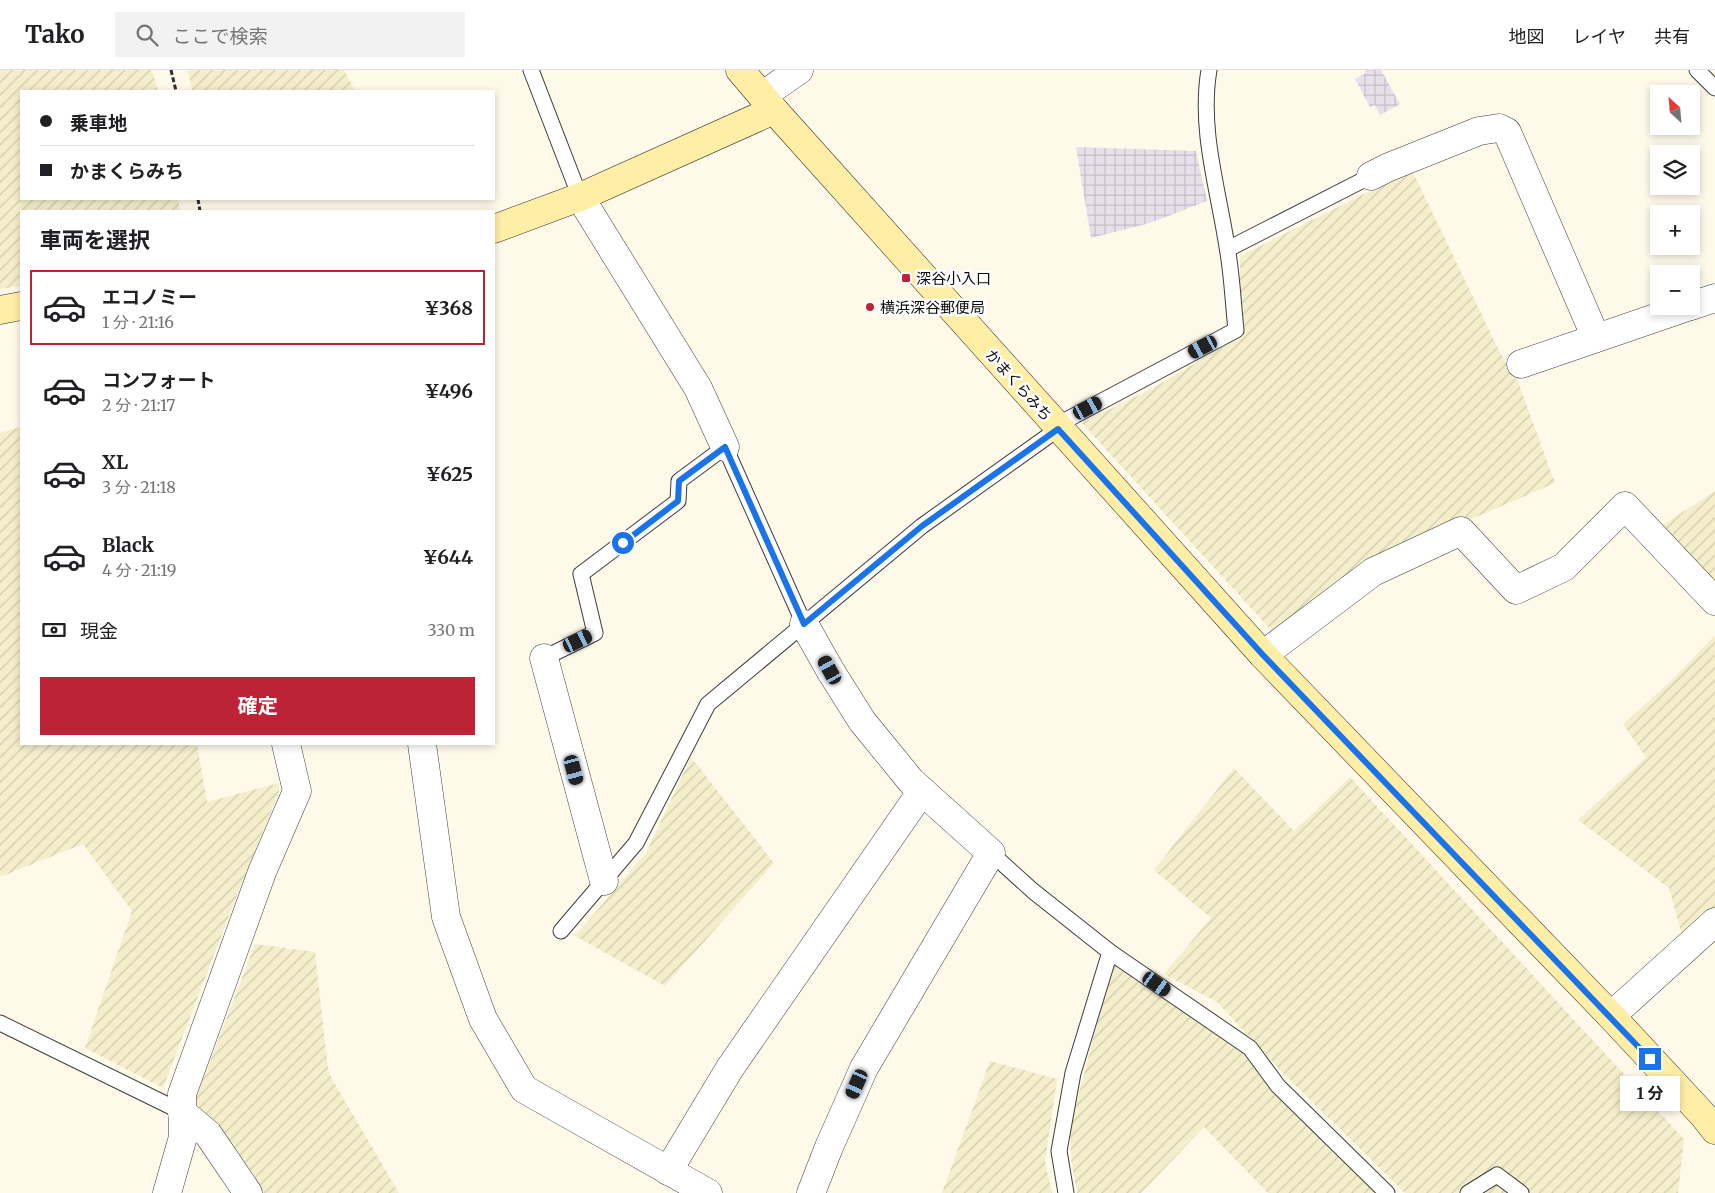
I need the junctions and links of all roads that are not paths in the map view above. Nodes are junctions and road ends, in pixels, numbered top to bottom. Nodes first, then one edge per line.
1 (531, 70) edge
2 (740, 70) edge
3 (799, 70) edge
4 (1209, 70) edge
5 (1697, 70) edge
6 (1715, 88) edge
7 (768, 103) junction
8 (1371, 176) joint
9 (580, 197) junction
10 (495, 230) edge
11 (1228, 249) junction
12 (1715, 298) edge
13 (1700, 303) edge
14 (20, 306) edge
15 (0, 310) edge
16 (1664, 315) edge
17 (1596, 338) junction
18 (1521, 364) dead end
19 (1057, 427) junction
20 (725, 447) junction
21 (1715, 601) edge
22 (804, 624) junction
23 (1263, 655) junction
24 (544, 658) joint
25 (286, 745) edge
26 (422, 745) edge
27 (922, 791) junction
28 (991, 853) junction
29 (604, 881) junction
30 (1715, 922) edge
31 (561, 931) dead end
32 (1110, 952) junction
33 (1610, 1016) junction
34 (0, 1023) edge
35 (182, 1112) junction
36 (1715, 1130) edge
37 (668, 1171) junction
38 (167, 1193) edge
39 (248, 1193) edge
40 (708, 1193) edge
41 (811, 1193) edge
42 (1066, 1193) edge
43 (1387, 1193) edge
44 (1468, 1193) edge
45 (1521, 1193) edge

1 - 9 lane
2 - 7 main road, かまくらみち
3 - 7 street
4 - 11 lane
5 - 6 lane
7 - 9 main road
7 - 19 main road, かまくらみち
8 - 11 lane
8 - 17 street
9 - 10 main road
9 - 20 street
11 - 19 lane
12 - 13 street
14 - 15 main road
16 - 17 street
17 - 18 street
19 - 22 lane
19 - 23 main road, かまくらみち
20 - 22 lane
20 - 24 lane
21 - 23 street
22 - 27 street
22 - 29 lane
23 - 33 main road, かまくらみち
24 - 29 street
25 - 35 street
26 - 37 street
27 - 28 street
27 - 37 street
28 - 32 lane
28 - 41 street
29 - 31 lane
30 - 33 street
32 - 42 lane
32 - 43 lane
33 - 36 main road, かまくらみち
34 - 35 lane
35 - 38 street
35 - 39 street
37 - 40 street
44 - 45 lane

